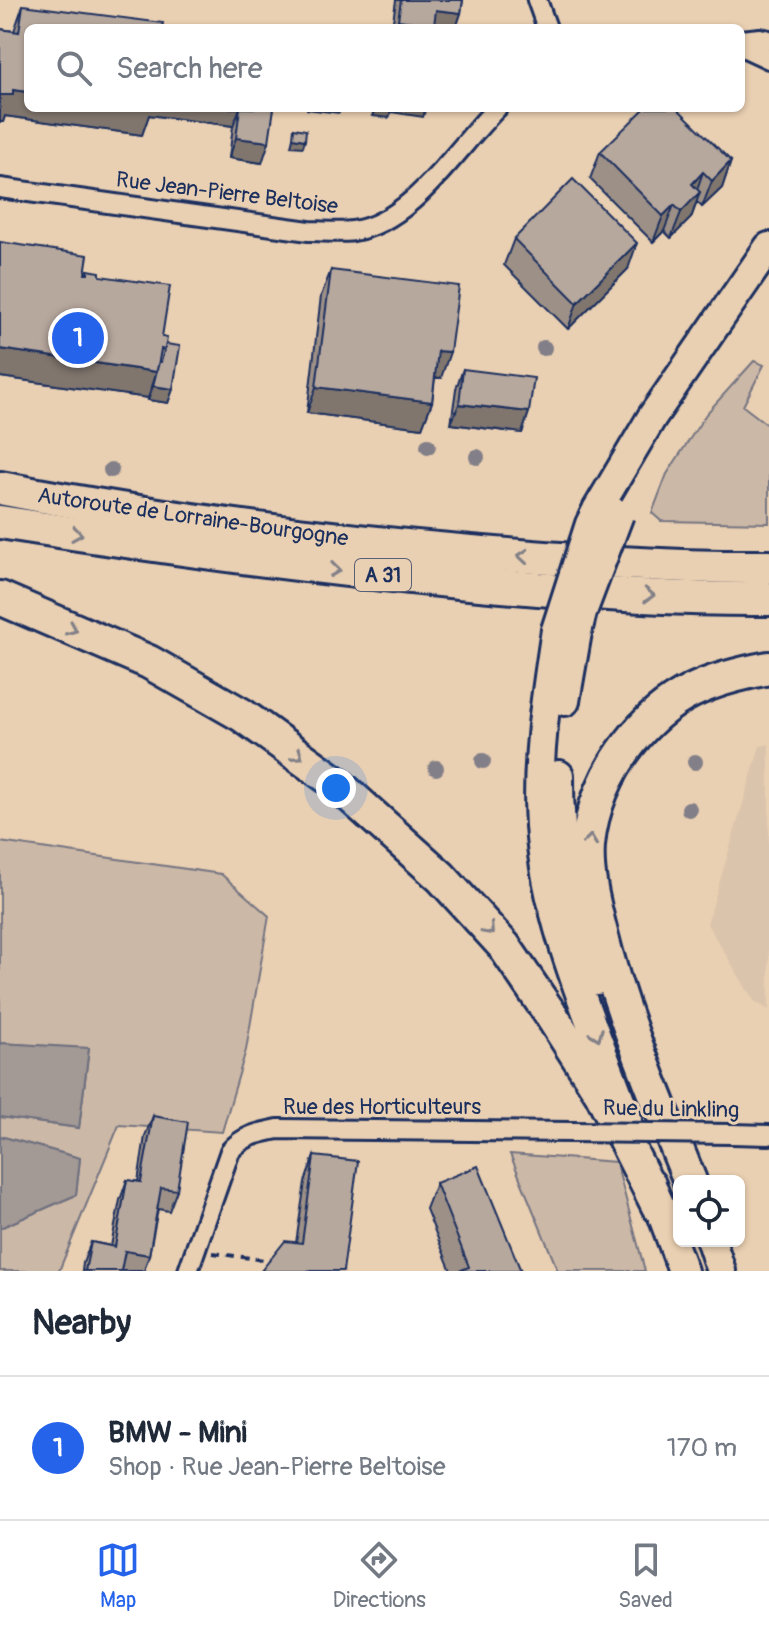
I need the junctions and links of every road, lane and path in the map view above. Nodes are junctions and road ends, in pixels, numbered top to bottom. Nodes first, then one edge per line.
1 (537, 0) edge
2 (546, 24) edge
3 (769, 40) edge
4 (745, 43) edge
5 (745, 45) edge
6 (769, 59) edge
7 (493, 112) edge
8 (0, 188) edge
9 (769, 247) edge
10 (769, 279) edge
11 (0, 488) edge
12 (608, 512) junction
13 (0, 522) edge
14 (769, 567) edge
15 (0, 598) edge
16 (769, 599) edge
17 (567, 631) junction
18 (769, 668) edge
19 (572, 1132) joint
20 (769, 1135) edge
21 (687, 1175) edge
22 (688, 1175) edge
23 (658, 1206) junction
24 (713, 1247) edge
25 (211, 1253) dead end
26 (280, 1261) edge
27 (188, 1271) edge
28 (683, 1271) edge
29 (721, 1271) edge

1 - 2 street
3 - 4 street
5 - 6 street
7 - 8 street, Rue Jean-Pierre Beltoise
9 - 12 main road
10 - 12 main road
14 -> 11 highway, Autoroute de Lorraine-Bourgogne / A 31
12 - 17 main road, bridge
13 -> 16 highway, Autoroute de Lorraine-Bourgogne / A 31
15 -> 23 highway
17 - 21 main road
17 -> 23 main road
22 -> 18 highway
19 - 20 street, Rue du Linkling, bridge
19 - 27 street, Rue des Horticulteurs
23 - 28 main road
24 - 29 main road
25 - 26 path

